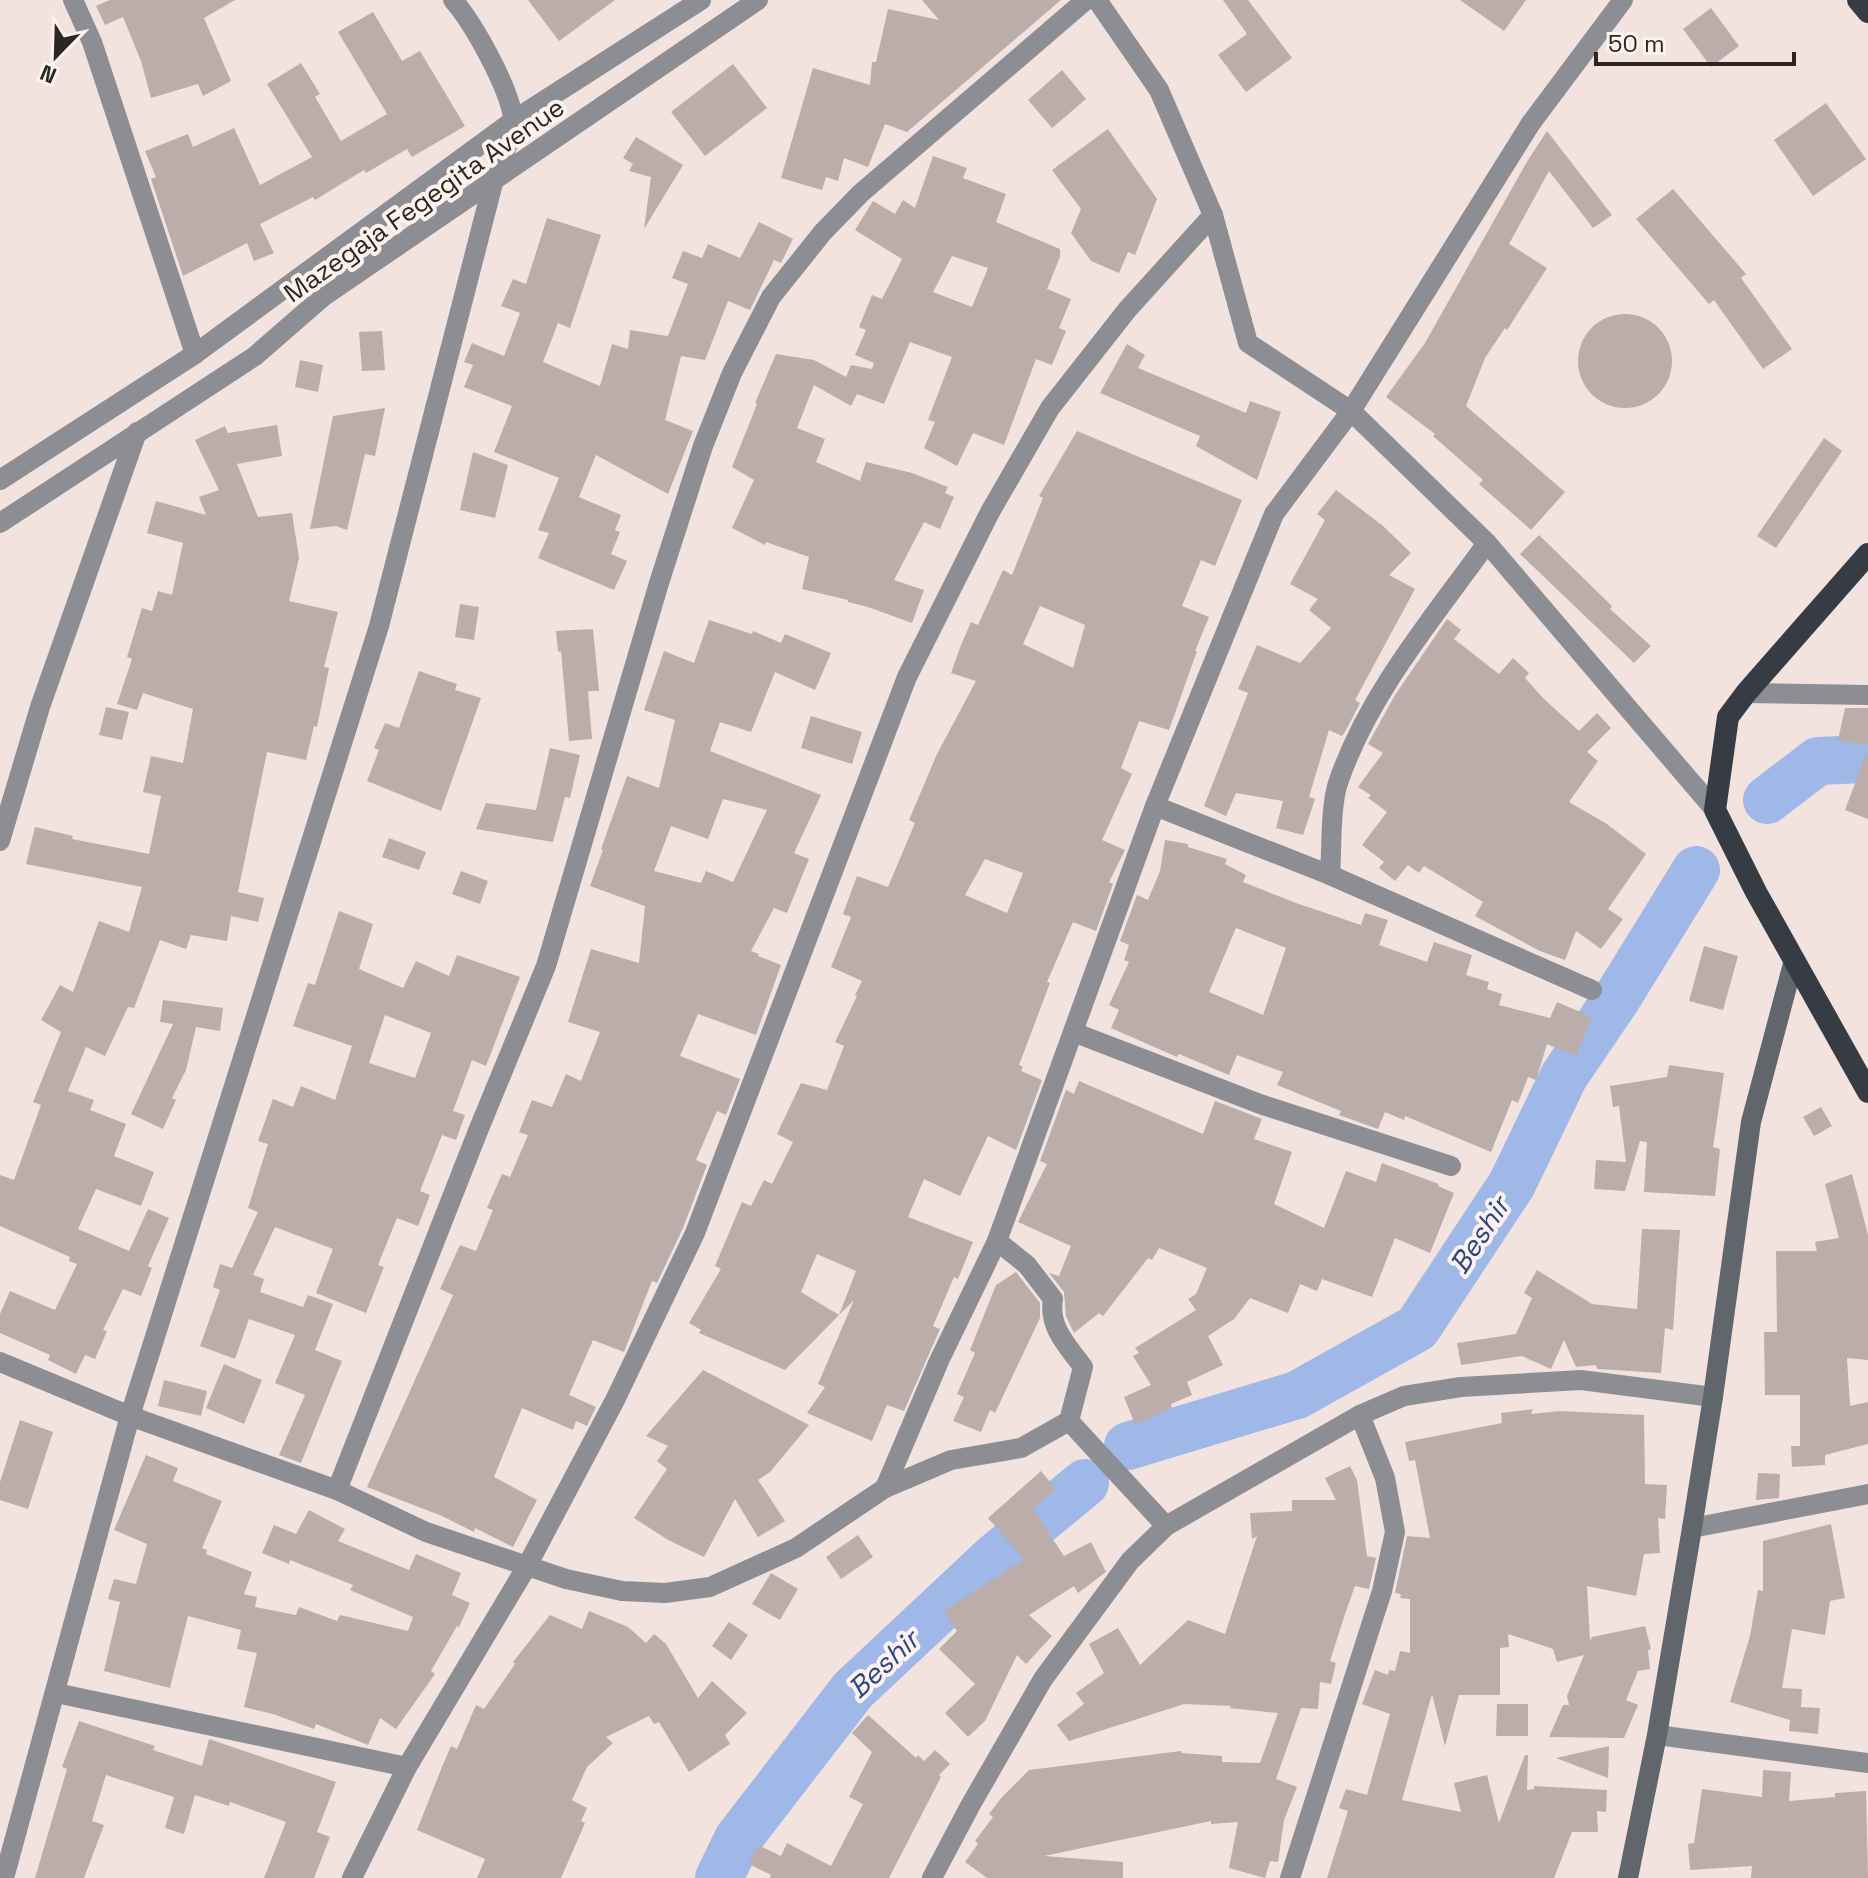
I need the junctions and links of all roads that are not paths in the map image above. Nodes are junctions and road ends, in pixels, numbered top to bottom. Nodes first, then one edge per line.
1 (73, 0) edge
2 (453, 0) edge
3 (701, 0) edge
4 (758, 0) edge
5 (1086, 0) edge
6 (1097, 0) edge
7 (1623, 0) edge
8 (1858, 0) edge
9 (1868, 12) edge
10 (514, 120) junction
11 (493, 183) junction
12 (1213, 215) junction
13 (195, 354) junction
14 (1351, 411) junction
15 (137, 432) junction
16 (0, 480) edge
17 (0, 523) edge
18 (1487, 543) junction
19 (1868, 554) edge
20 (1746, 693) junction
21 (1868, 695) edge
22 (1155, 806) junction
23 (1715, 810) junction
24 (0, 841) edge
25 (1330, 875) junction
26 (1794, 960) junction
27 (1592, 990) dead end
28 (1073, 1032) junction
29 (1868, 1092) edge
30 (1451, 1166) dead end
31 (997, 1241) junction
32 (0, 1362) edge
33 (1713, 1397) junction
34 (1360, 1415) junction
35 (130, 1416) junction
36 (1069, 1421) junction
37 (885, 1488) junction
38 (337, 1490) junction
39 (1868, 1494) edge
40 (1166, 1526) junction
41 (1692, 1528) junction
42 (527, 1566) junction
43 (56, 1693) junction
44 (1657, 1735) junction
45 (1868, 1763) edge
46 (407, 1767) junction
47 (4, 1878) edge
48 (352, 1878) edge
49 (932, 1878) edge
50 (1290, 1878) edge
51 (1628, 1878) edge

1 - 13 street
2 - 10 street
3 - 10 street, Mazegaja Fegegita Avenue
4 - 11 street, Mazegaja Fegegita Avenue
5 - 38 street
6 - 12 street
7 - 14 street
8 - 9 highway
10 - 11 street
10 - 13 street, Mazegaja Fegegita Avenue
11 - 15 street, Mazegaja Fegegita Avenue
11 - 35 street
12 - 14 street
12 - 42 street
13 - 16 street, Mazegaja Fegegita Avenue
14 - 18 street
14 - 22 street
15 - 17 street, Mazegaja Fegegita Avenue
15 - 24 street
18 - 23 street
18 - 25 street
19 - 20 highway
20 - 21 street
20 - 23 highway
22 - 25 street
22 - 28 street
23 - 26 highway
25 - 27 street
26 - 29 highway
26 - 33 main road
28 - 30 street
28 - 31 street
31 - 36 street
31 - 37 street
32 - 35 street
33 - 34 street
33 - 41 main road
34 - 40 street
34 - 50 street
35 - 38 street
35 - 43 street
36 - 37 street
36 - 40 street
37 - 42 street
38 - 42 street
39 - 41 street
40 - 49 street
41 - 44 main road
42 - 46 street
43 - 46 street
43 - 47 street
44 - 45 street
44 - 51 main road
46 - 48 street

